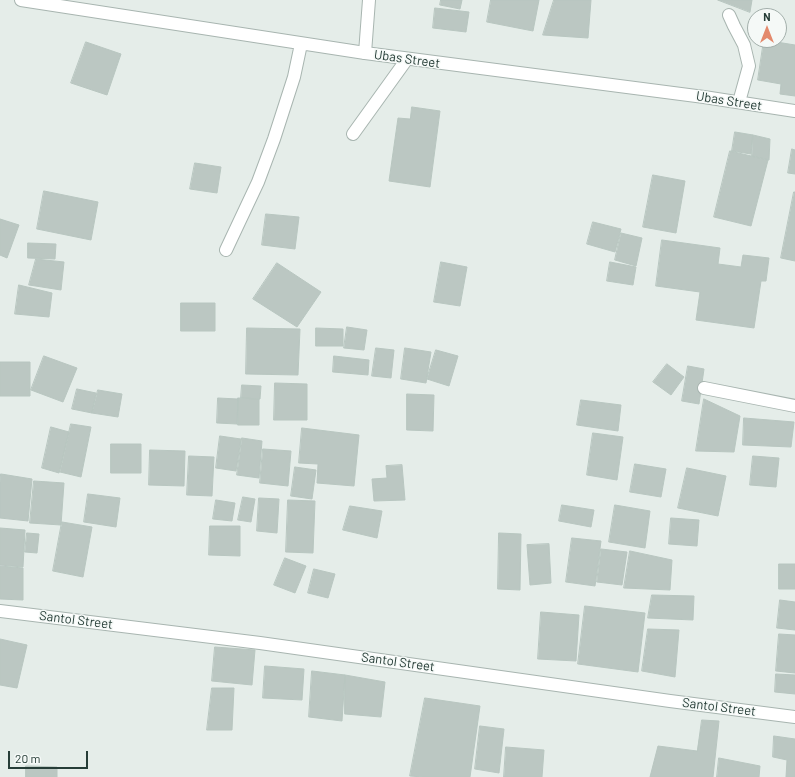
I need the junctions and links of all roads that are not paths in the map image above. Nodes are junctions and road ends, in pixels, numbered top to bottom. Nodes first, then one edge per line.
1 (21, 0) edge
2 (369, 0) edge
3 (729, 15) dead end
4 (301, 44) junction
5 (365, 53) junction
6 (408, 59) junction
7 (739, 102) junction
8 (795, 111) edge
9 (353, 134) dead end
10 (226, 250) dead end
11 (704, 388) dead end
12 (795, 406) edge
13 (0, 611) edge
14 (795, 717) edge

1 - 4 street, Ubas Street
2 - 5 street
3 - 7 street
4 - 5 street, Ubas Street
4 - 10 street
5 - 6 street, Ubas Street
6 - 7 street, Ubas Street
6 - 9 street
7 - 8 street, Ubas Street
11 - 12 street
13 - 14 street, Santol Street

